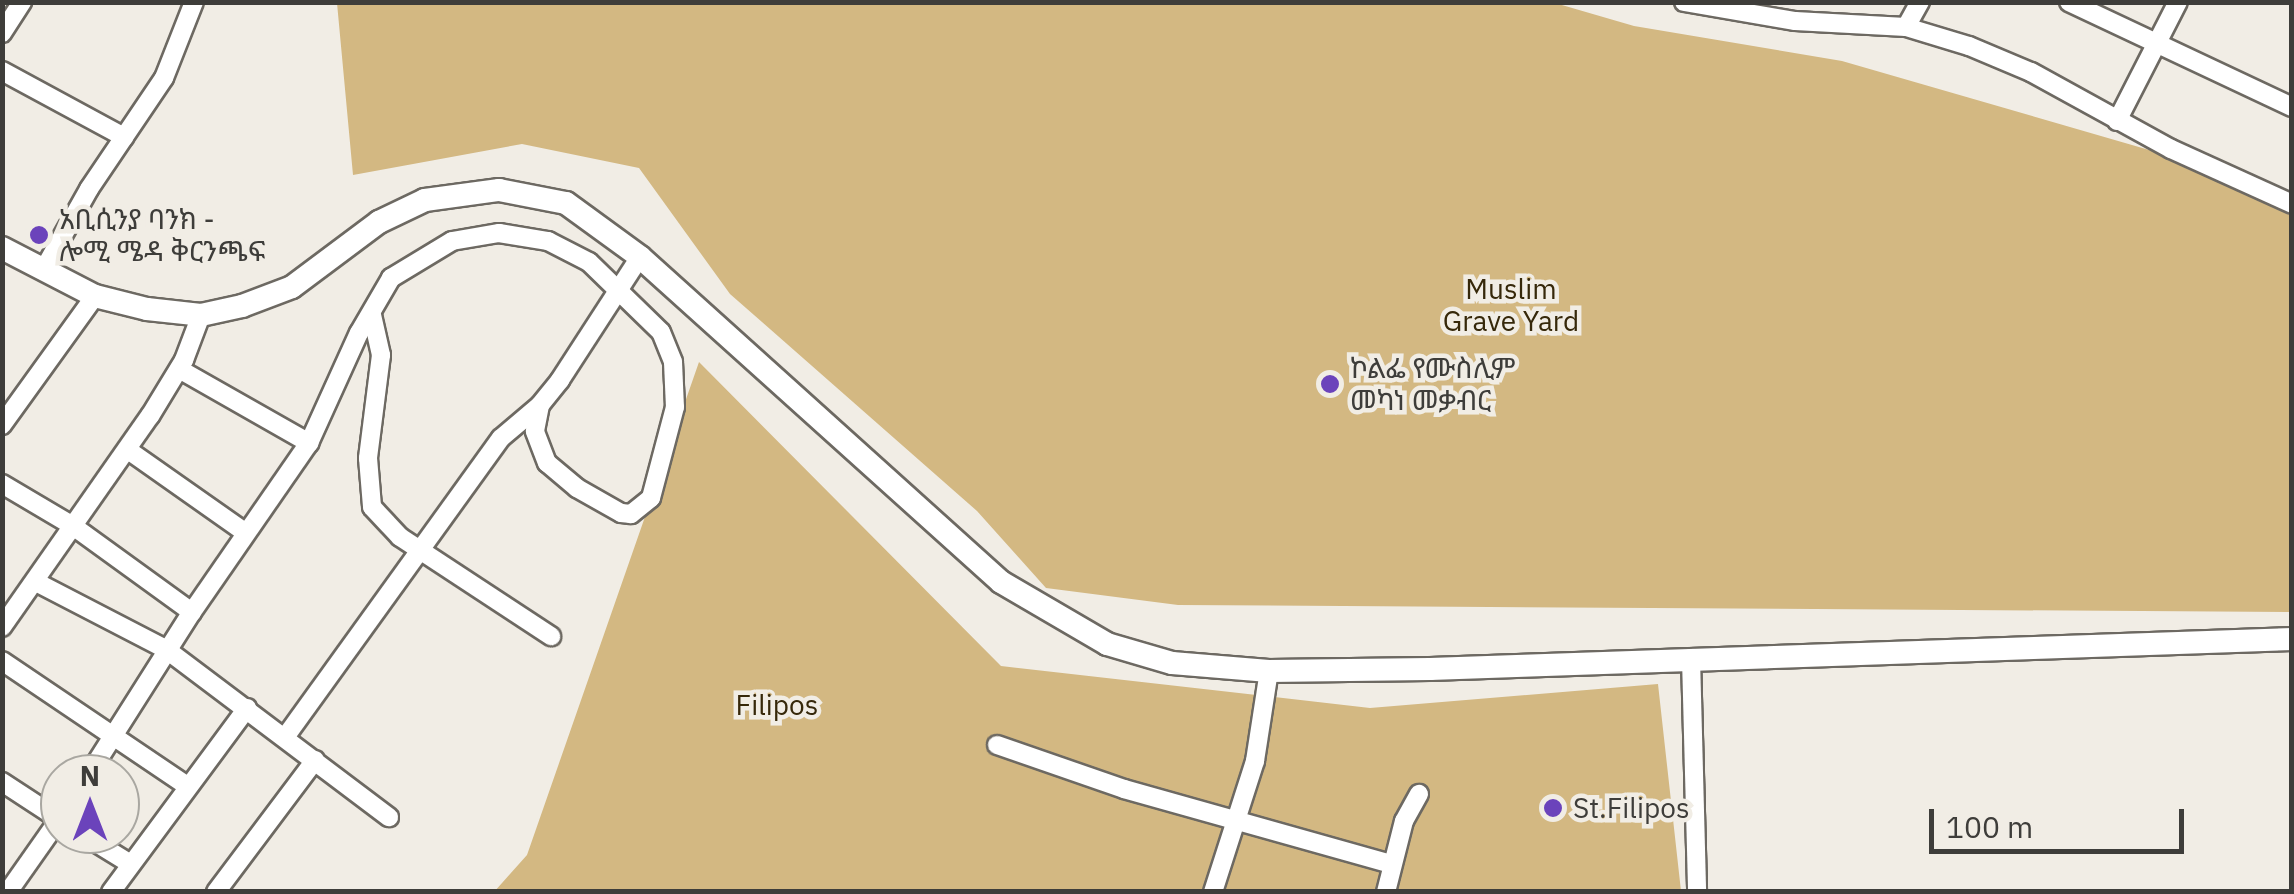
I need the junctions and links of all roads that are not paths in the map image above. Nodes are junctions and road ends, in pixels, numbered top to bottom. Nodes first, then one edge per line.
1 (22, 2) edge
2 (194, 2) edge
3 (1684, 2) edge
4 (1920, 2) edge
5 (2069, 2) edge
6 (2178, 2) edge
7 (1752, 8) edge
8 (1906, 27) junction
9 (2, 33) edge
10 (2156, 44) junction
11 (2, 71) edge
12 (2292, 107) edge
13 (2117, 120) junction
14 (124, 137) junction
15 (2292, 204) edge
16 (2, 248) edge
17 (640, 257) junction
18 (44, 268) junction
19 (621, 290) junction
20 (95, 296) junction
21 (372, 314) junction
22 (201, 315) junction
23 (179, 369) junction
24 (540, 405) junction
25 (2, 426) edge
26 (309, 443) junction
27 (128, 450) junction
28 (2, 484) edge
29 (72, 526) junction
30 (246, 533) junction
31 (422, 550) junction
32 (36, 582) junction
33 (192, 612) junction
34 (2, 627) edge
35 (551, 636) dead end
36 (2292, 639) edge
37 (167, 650) junction
38 (1690, 658) junction
39 (2, 661) edge
40 (1269, 671) junction
41 (246, 708) junction
42 (114, 736) junction
43 (286, 736) junction
44 (997, 745) dead end
45 (102, 754) edge
46 (315, 760) junction
47 (2, 782) edge
48 (187, 786) junction
49 (1419, 794) dead end
50 (40, 806) edge
51 (389, 817) dead end
52 (1240, 820) junction
53 (40, 847) edge
54 (114, 854) edge
55 (129, 863) junction
56 (1391, 864) junction
57 (8, 892) edge
58 (111, 892) edge
59 (216, 892) edge
60 (1213, 892) edge
61 (1386, 892) edge
62 (1697, 892) edge

1 - 9 street
2 - 14 street
3 - 7 street
4 - 8 street
5 - 10 street
6 - 10 street
7 - 8 street
8 - 13 street
10 - 12 street
10 - 13 street
11 - 14 street
13 - 15 street
14 - 18 street
16 - 18 street
17 - 19 street
17 - 22 street
17 - 40 street
18 - 20 street
19 - 21 street
19 - 24 street
19 - 24 street
20 - 22 street
20 - 25 street
21 - 26 street
21 - 31 street
22 - 23 street
23 - 26 street
23 - 27 street
24 - 31 street
26 - 30 street
27 - 29 street
27 - 30 street
28 - 29 street
29 - 32 street
29 - 33 street
30 - 33 street
31 - 35 street
31 - 43 street
32 - 34 street
32 - 37 street
33 - 37 street
36 - 38 street
37 - 41 street
37 - 42 street
38 - 40 street
38 - 62 street
39 - 42 street
40 - 52 street
41 - 43 street
41 - 48 street
42 - 45 street
42 - 48 street
43 - 46 street
44 - 52 street
46 - 51 street
46 - 59 street
47 - 50 street
48 - 55 street
49 - 56 street
52 - 56 street
52 - 60 street
53 - 57 street
54 - 55 street
55 - 58 street
56 - 61 street

